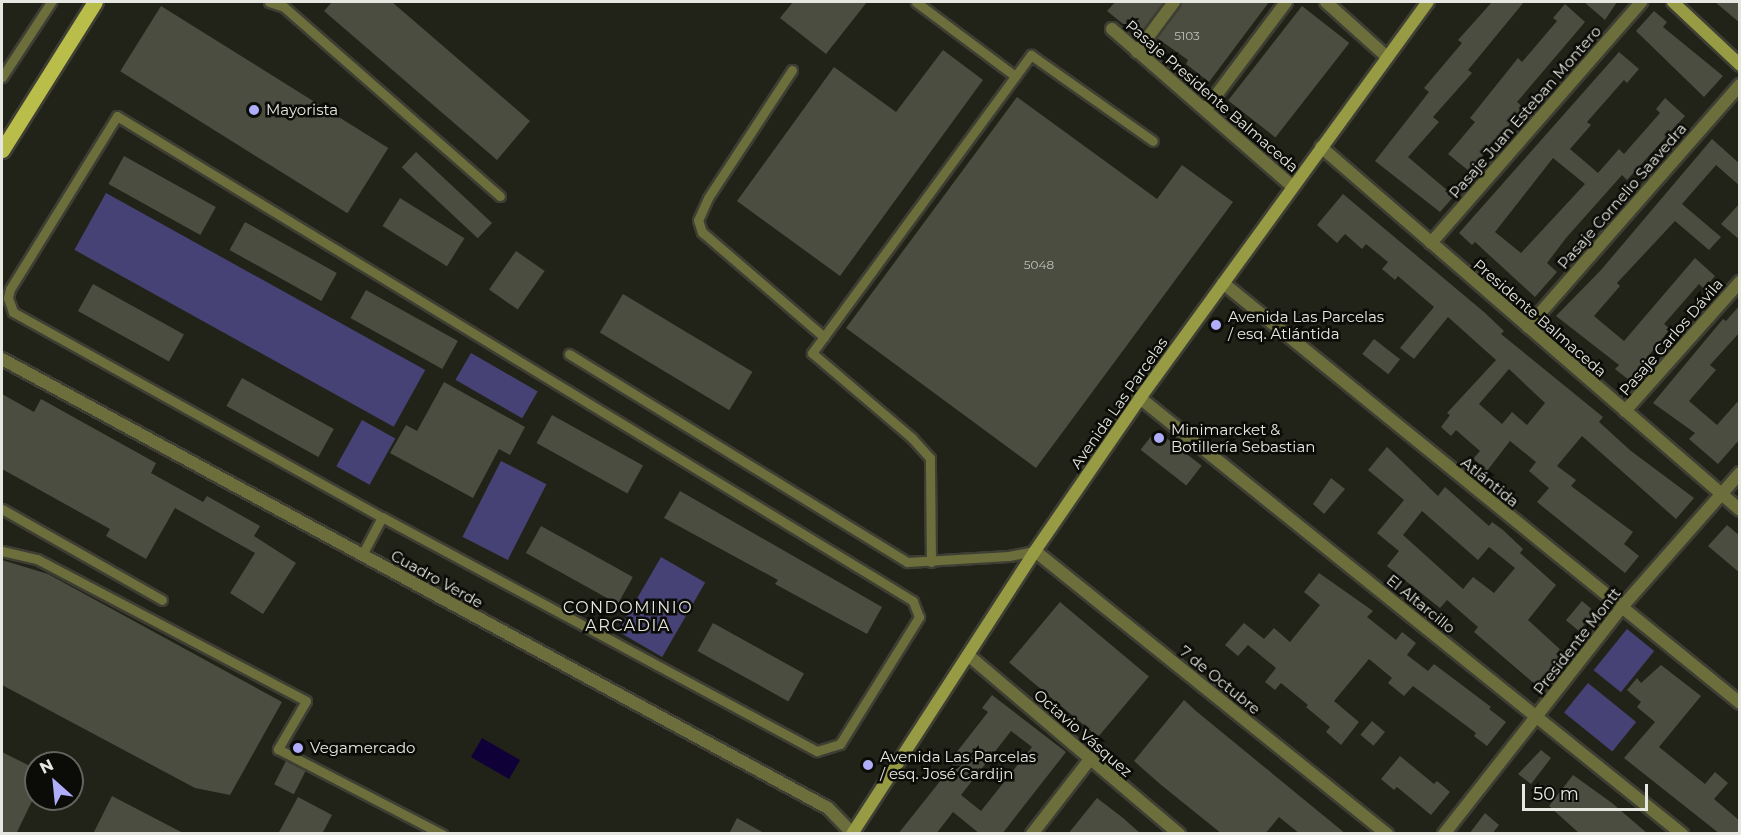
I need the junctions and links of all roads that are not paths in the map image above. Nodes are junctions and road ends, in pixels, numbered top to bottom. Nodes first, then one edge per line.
1 (51, 2) edge
2 (95, 2) edge
3 (268, 2) edge
4 (916, 2) edge
5 (1174, 2) edge
6 (1286, 2) edge
7 (1326, 2) edge
8 (1428, 2) edge
9 (1641, 2) edge
10 (1673, 2) edge
11 (1112, 29) dead end
12 (1137, 52) junction
13 (1387, 57) junction
14 (1740, 65) edge
15 (792, 70) dead end
16 (1015, 76) junction
17 (2, 77) edge
18 (1740, 85) edge
19 (1205, 110) junction
20 (1153, 141) dead end
21 (1321, 147) junction
22 (2, 150) edge
23 (1292, 186) junction
24 (500, 195) dead end
25 (1431, 243) junction
26 (1740, 282) edge
27 (1223, 283) junction
28 (1528, 327) junction
29 (824, 337) junction
30 (569, 354) dead end
31 (2, 359) edge
32 (1140, 398) junction
33 (1625, 411) junction
34 (1740, 473) edge
35 (1721, 494) junction
36 (2, 509) edge
37 (1740, 510) edge
38 (382, 517) junction
39 (1035, 550) junction
40 (2, 551) edge
41 (362, 555) junction
42 (931, 562) junction
43 (162, 600) dead end
44 (1622, 608) junction
45 (968, 655) junction
46 (1740, 703) edge
47 (1536, 716) junction
48 (1091, 758) junction
49 (1381, 832) edge
50 (852, 833) edge
51 (442, 834) edge
52 (1032, 834) edge
53 (1179, 834) edge
54 (1444, 834) edge
55 (1682, 834) edge

1 - 17 lane
2 - 22 main road
3 - 24 lane
4 - 16 lane
5 - 12 street
6 - 19 street
7 - 13 street
8 - 13 street, Avenida Las Parcelas
9 - 25 street, Pasaje Juan Esteban Montero
10 - 14 street
11 - 12 street, Pasaje Presidente Balmaceda
12 - 19 street, Pasaje Presidente Balmaceda
13 - 21 street, Avenida Las Parcelas
15 - 29 lane
16 - 20 lane
16 - 29 lane
18 - 28 street, Pasaje Cornelio Saavedra
19 - 23 street, Pasaje Presidente Balmaceda
21 - 23 street, Avenida Las Parcelas
21 - 25 street, Presidente Balmaceda
23 - 27 street, Avenida Las Parcelas
25 - 28 street, Presidente Balmaceda
26 - 33 street, Pasaje Carlos Dávila
27 - 32 street, Avenida Las Parcelas
27 - 44 street, Atlántida
28 - 33 street, Presidente Balmaceda
29 - 42 lane
30 - 42 lane
31 - 41 street, Cuadro Verde
32 - 39 street, Avenida Las Parcelas
32 - 47 street, El Altarcillo
33 - 35 street, Presidente Balmaceda
34 - 35 street, Presidente Montt
35 - 37 street, Presidente Balmaceda
35 - 44 street, Presidente Montt
36 - 43 lane
38 - 38 lane
38 - 41 lane
39 - 42 lane
39 - 45 street, Avenida Las Parcelas
39 - 49 street, 7 de Octubre
40 - 51 lane
41 - 50 street, Cuadro Verde
44 - 46 street, Atlántida
44 - 47 street, Presidente Montt
45 - 48 street, Octavio Vásquez
45 - 50 street, Avenida Las Parcelas
47 - 54 street, Presidente Montt
47 - 55 street, El Altarcillo
48 - 52 street
48 - 53 street, Octavio Vásquez

